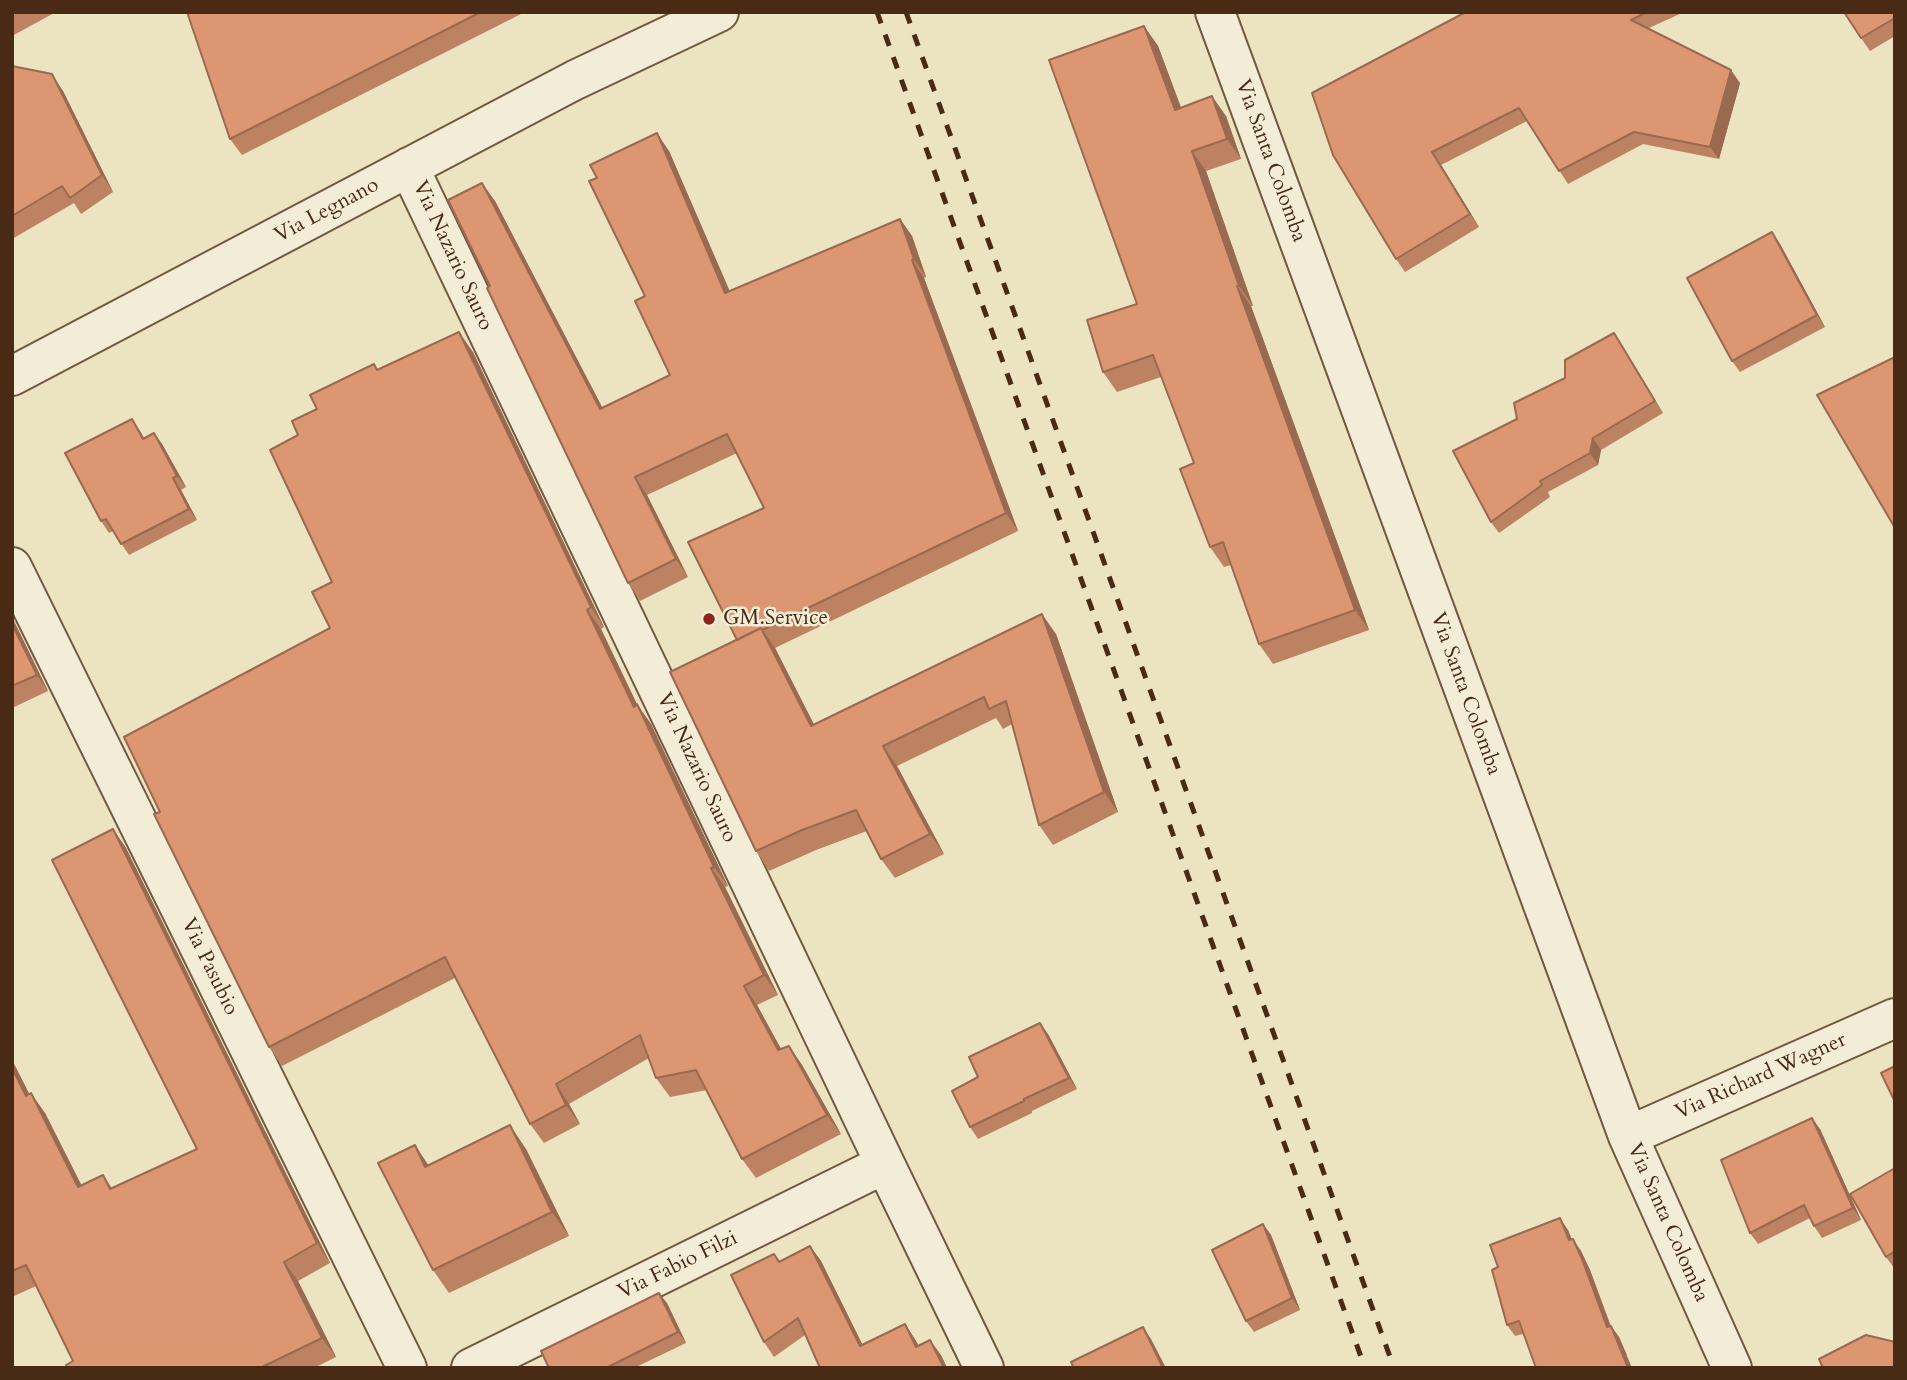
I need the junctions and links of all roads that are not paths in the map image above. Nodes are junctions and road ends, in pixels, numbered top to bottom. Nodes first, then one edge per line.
1 (719, 12) edge
2 (1215, 12) edge
3 (409, 167) junction
4 (12, 376) edge
5 (12, 567) edge
6 (1895, 1018) edge
7 (1628, 1136) junction
8 (885, 1164) junction
9 (407, 1368) edge
10 (471, 1368) edge
11 (984, 1368) edge
12 (1732, 1368) edge

1 - 3 street, Via Legnano
2 - 7 street, Via Santa Colomba
3 - 4 street, Via Legnano
3 - 8 street, Via Nazario Sauro
5 - 9 street, Via Pasubio
6 - 7 street, Via Richard Wagner
7 - 12 street, Via Santa Colomba
8 - 10 street, Via Fabio Filzi
8 - 11 street, Via Nazario Sauro

